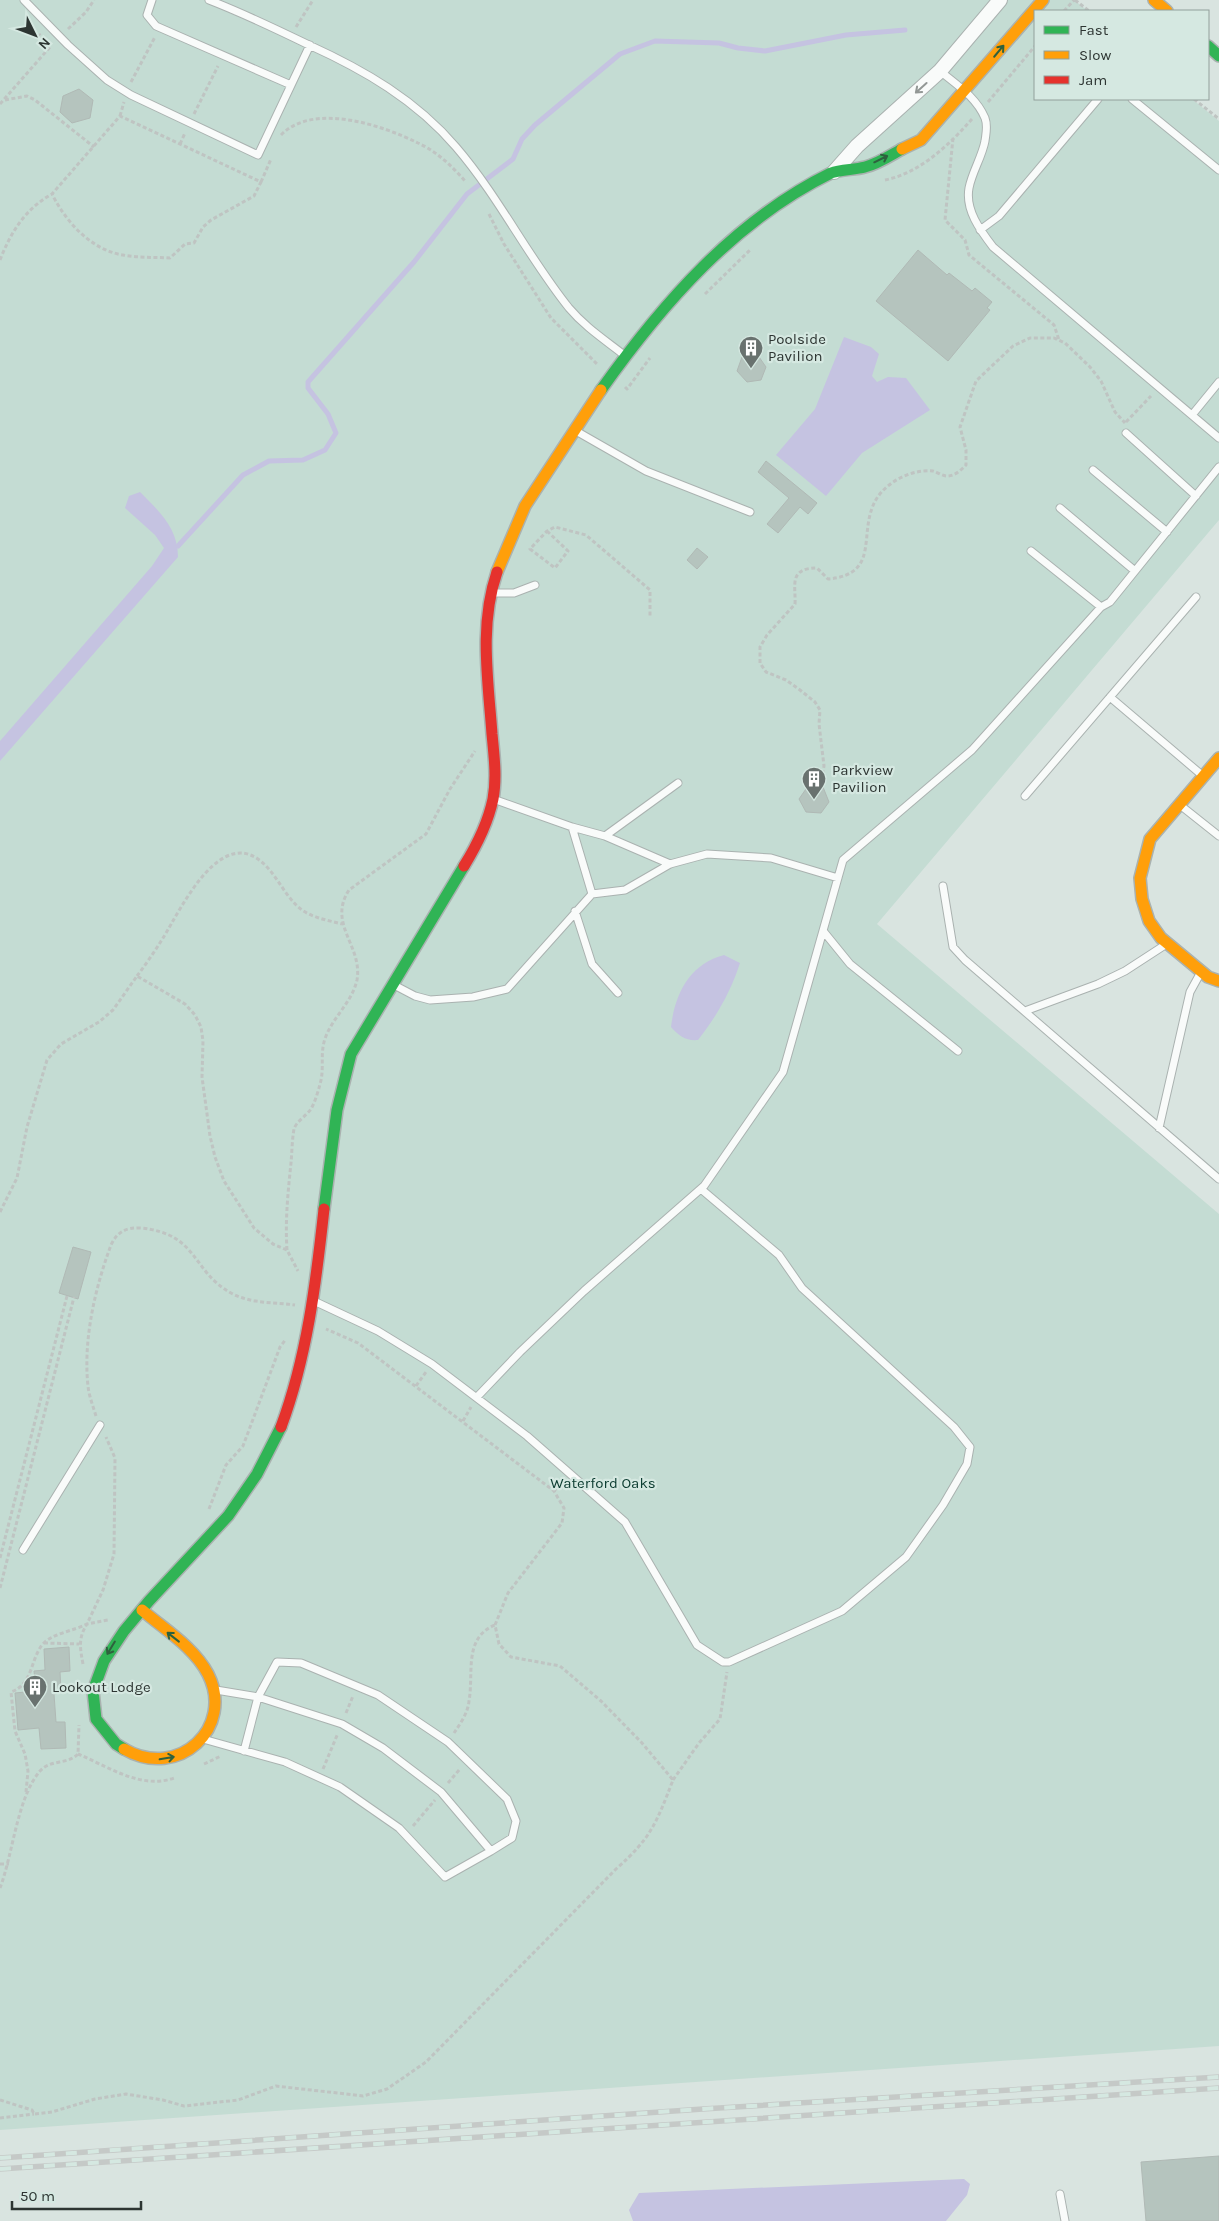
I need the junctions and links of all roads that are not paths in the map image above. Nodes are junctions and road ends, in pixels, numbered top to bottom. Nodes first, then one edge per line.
1 (24, 0) edge
2 (152, 0) edge
3 (209, 0) edge
4 (1000, 0) edge
5 (1042, 0) edge
6 (1154, 0) edge
7 (1166, 10) edge
8 (310, 45) junction
9 (1209, 47) edge
10 (1219, 56) edge
11 (940, 71) junction
12 (290, 85) junction
13 (965, 91) junction
14 (1097, 100) edge
15 (1133, 100) edge
16 (1219, 170) edge
17 (834, 172) junction
18 (980, 230) junction
19 (625, 356) junction
20 (1219, 382) edge
21 (1216, 390) edge
22 (1192, 415) junction
23 (574, 429) junction
24 (1126, 433) road end
25 (1219, 438) edge
26 (1219, 468) edge
27 (1093, 470) dead end
28 (1196, 496) junction
29 (1060, 508) dead end
30 (750, 512) dead end
31 (1167, 532) junction
32 (1031, 551) dead end
33 (1136, 571) junction
34 (535, 585) dead end
35 (490, 592) junction
36 (1196, 596) dead end
37 (1101, 607) junction
38 (1110, 697) junction
39 (1219, 758) edge
40 (1204, 776) junction
41 (678, 783) dead end
42 (1026, 796) dead end
43 (493, 799) junction
44 (1180, 805) junction
45 (572, 827) junction
46 (605, 836) junction
47 (1219, 836) edge
48 (670, 864) junction
49 (838, 878) junction
50 (943, 886) dead end
51 (592, 894) junction
52 (575, 911) junction
53 (824, 932) junction
54 (1168, 944) junction
55 (1201, 971) junction
56 (1219, 981) edge
57 (393, 985) junction
58 (618, 993) dead end
59 (1026, 1012) junction
60 (958, 1051) dead end
61 (1160, 1128) junction
62 (1219, 1179) edge
63 (701, 1189) junction
64 (313, 1301) junction
65 (477, 1398) junction
66 (100, 1425) road end
67 (23, 1550) dead end
68 (142, 1610) junction
69 (216, 1690) junction
70 (258, 1697) junction
71 (203, 1739) junction
72 (244, 1751) junction
73 (491, 1851) junction
74 (1060, 2194) dead end
75 (1065, 2221) edge

1 - 12 lane
2 - 12 lane
3 - 8 lane
4 - 11 street
13 -> 5 street
6 - 7 street
8 - 12 lane
8 - 19 lane
9 - 10 street
11 - 13 lane
11 -> 17 street
17 -> 13 street
13 - 18 lane
14 - 18 lane
15 - 16 lane
17 - 19 street
18 - 22 lane
19 - 23 street
20 - 21 lane
21 - 22 lane
22 - 25 lane
23 - 30 lane
23 - 35 street
24 - 28 lane
26 - 28 lane
27 - 31 lane
28 - 31 lane
29 - 33 lane
31 - 33 lane
32 - 37 lane
33 - 37 lane
34 - 35 lane
35 - 43 street
36 - 38 lane
37 - 49 lane
38 - 40 lane
38 - 42 lane
39 - 40 street
40 - 44 street
41 - 46 lane
43 - 45 lane
43 - 57 street
44 - 47 lane
44 - 54 street
45 - 46 lane
45 - 51 lane
46 - 48 lane
48 - 49 lane
48 - 51 lane
49 - 53 lane
50 - 59 lane
51 - 52 lane
52 - 57 lane
52 - 58 lane
53 - 60 lane
53 - 63 lane
54 - 55 street
54 - 59 lane
55 - 56 street
55 - 61 lane
57 - 64 street
59 - 61 lane
61 - 62 lane
63 - 65 lane
63 - 65 lane
64 - 65 lane
64 - 68 street
66 - 67 lane
69 -> 68 street
68 -> 71 street
69 - 70 lane
69 - 71 street
70 - 72 lane
70 - 73 lane
70 - 73 lane
71 - 72 lane
72 - 73 lane
74 - 75 lane

